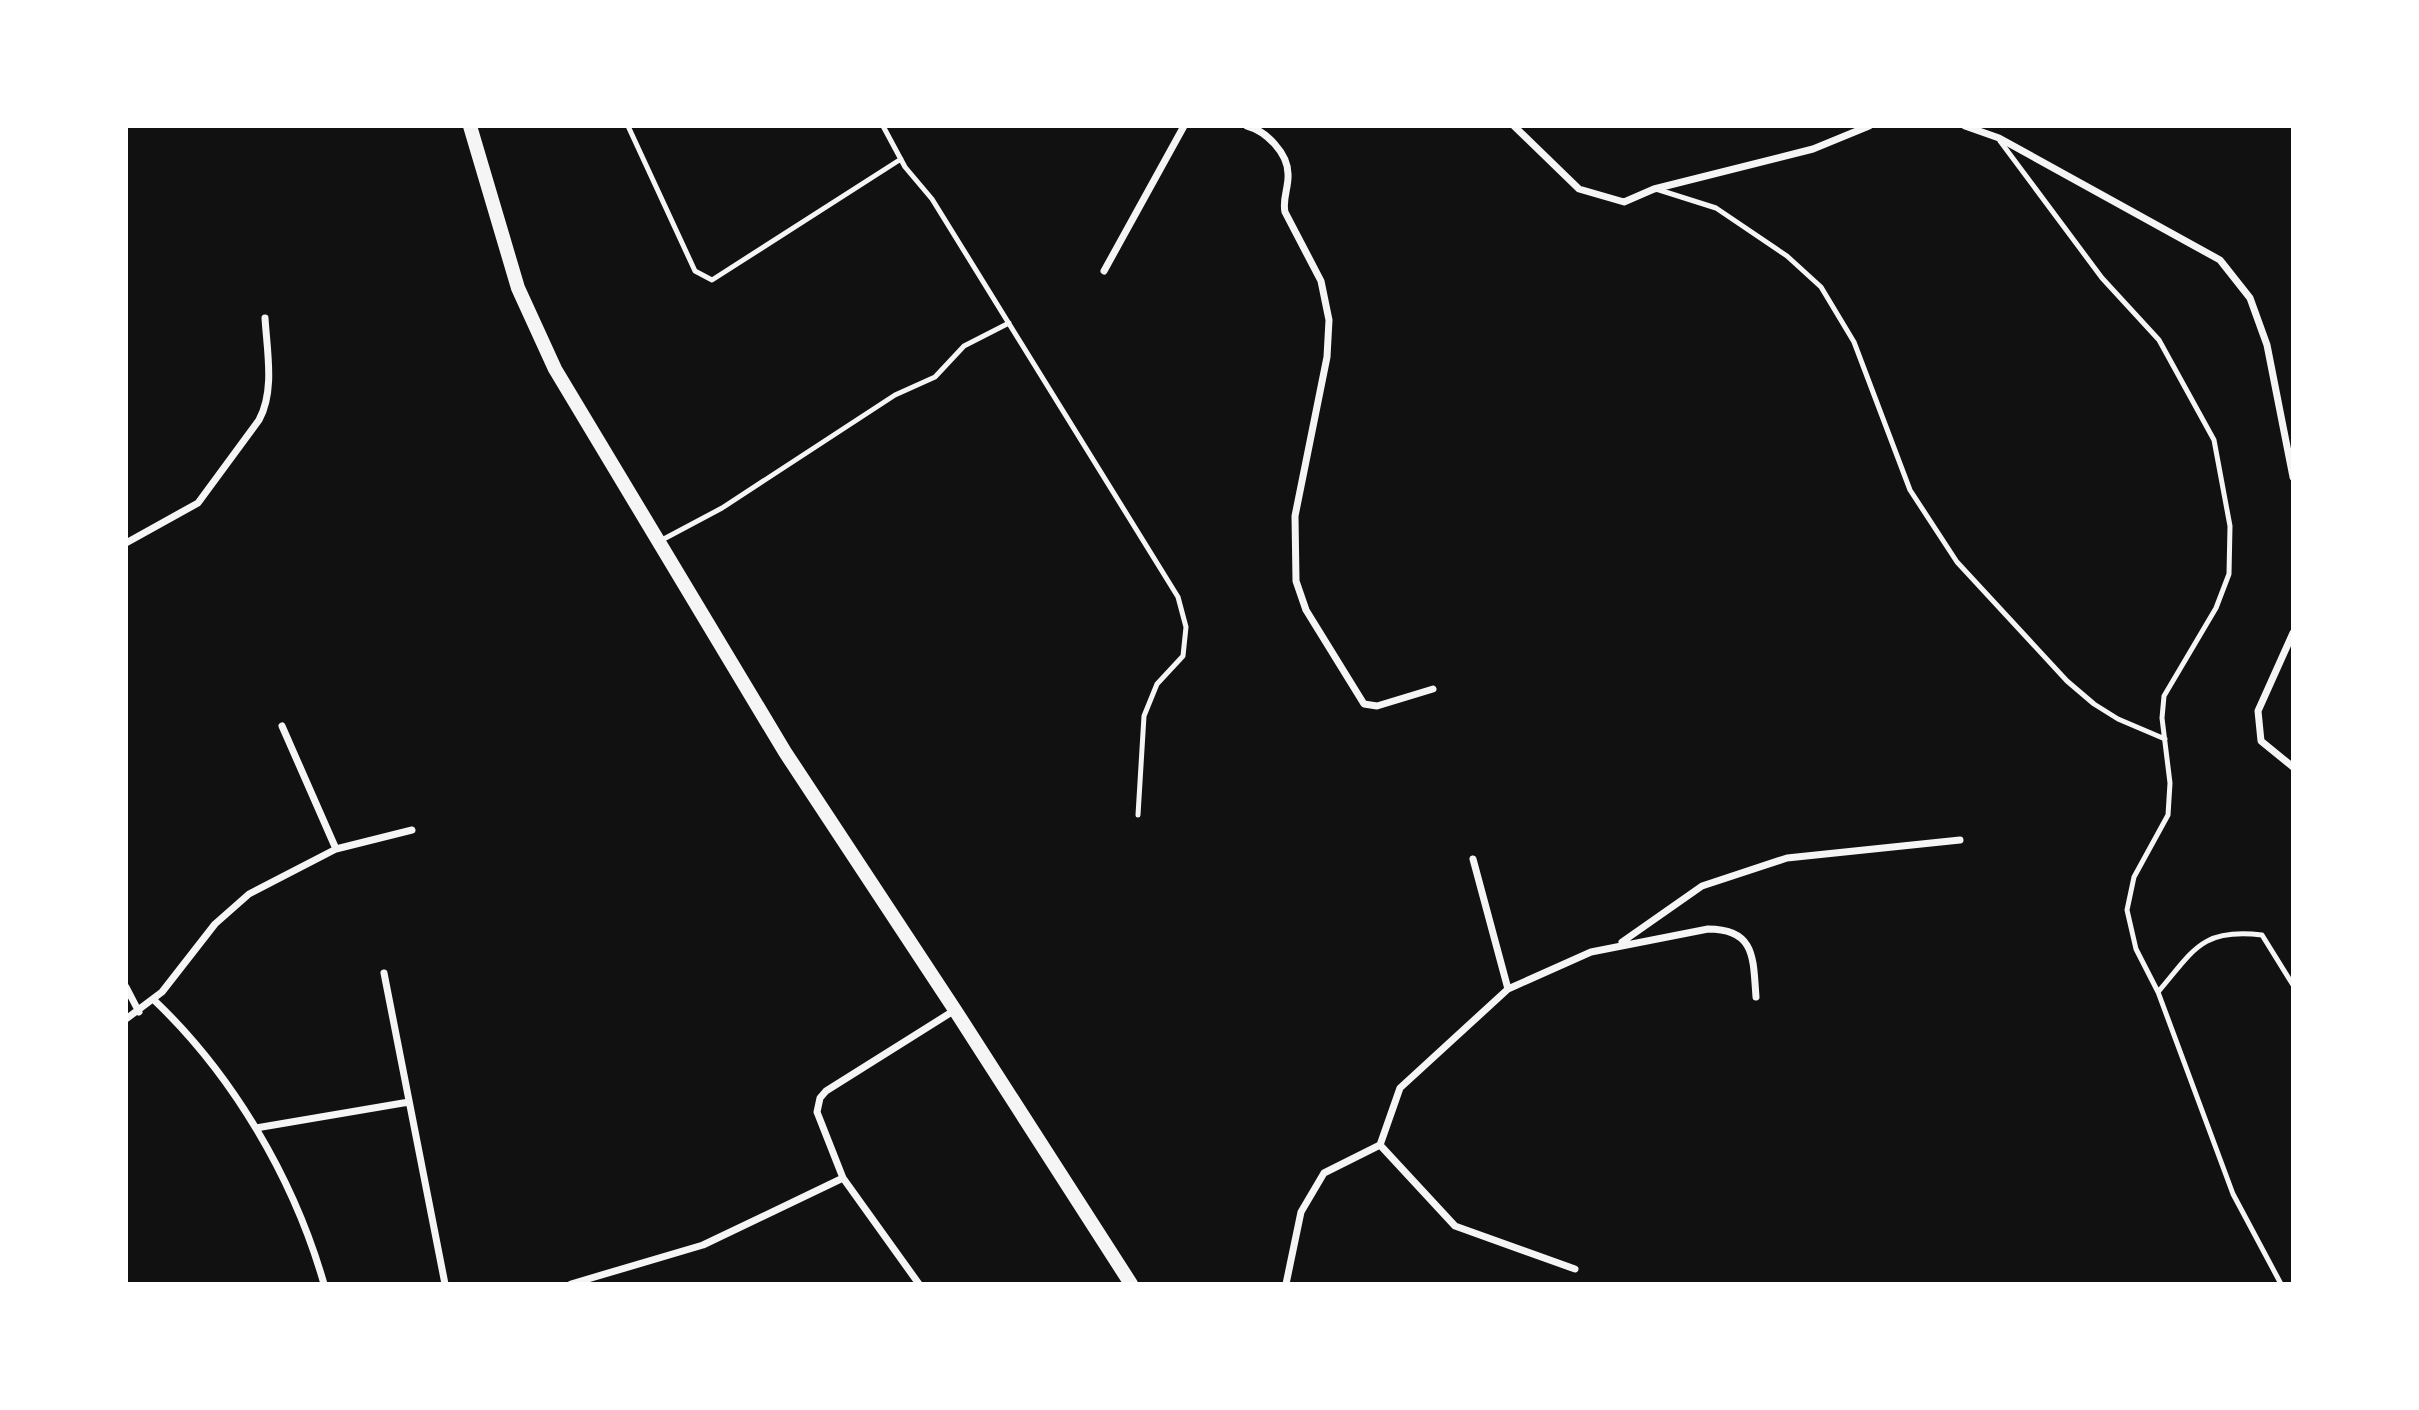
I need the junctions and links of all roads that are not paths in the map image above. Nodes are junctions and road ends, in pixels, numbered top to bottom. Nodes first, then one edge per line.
1 (470, 126) edge
2 (628, 126) edge
3 (883, 126) edge
4 (1184, 126) edge
5 (1247, 126) edge
6 (1514, 126) edge
7 (1870, 126) edge
8 (1965, 126) edge
9 (1998, 138) junction
10 (901, 159) junction
11 (1654, 189) junction
12 (1104, 271) dead end
13 (265, 318) dead end
14 (1009, 323) junction
15 (2293, 477) edge
16 (659, 541) junction
17 (126, 543) edge
18 (2293, 633) edge
19 (1433, 689) dead end
20 (282, 726) dead end
21 (2165, 739) junction
22 (2293, 767) edge
23 (1138, 815) dead end
24 (412, 830) dead end
25 (1960, 840) dead end
26 (336, 849) junction
27 (1474, 859) dead end
28 (1619, 945) junction
29 (384, 973) dead end
30 (2293, 985) edge
31 (126, 987) edge
32 (1508, 989) junction
33 (2158, 992) junction
34 (1756, 997) dead end
35 (154, 1000) junction
36 (955, 1010) junction
37 (139, 1012) junction
38 (126, 1019) edge
39 (409, 1102) junction
40 (256, 1128) junction
41 (1380, 1145) junction
42 (844, 1178) junction
43 (1575, 1269) dead end
44 (324, 1284) edge
45 (445, 1284) edge
46 (571, 1284) edge
47 (919, 1284) edge
48 (1131, 1284) edge
49 (1286, 1284) edge
50 (2281, 1284) edge

1 - 16 main road
2 - 10 lane
3 - 10 lane
4 - 12 street
5 - 19 street
6 - 11 street
7 - 11 street
8 - 9 street
9 - 15 street
9 - 21 lane
10 - 14 lane
11 - 21 lane
13 - 17 street
14 - 16 lane
14 - 23 lane
16 - 36 main road
18 - 22 street
20 - 26 street
21 - 33 lane
24 - 26 street
25 - 28 street
26 - 35 street
27 - 32 street
28 - 32 street
28 - 34 street
29 - 39 street
30 - 33 lane
31 - 37 street
32 - 41 street
33 - 50 lane
35 - 37 street
35 - 40 street
36 - 42 street
36 - 48 main road
37 - 38 street
39 - 40 street
39 - 45 street
40 - 44 street
41 - 43 street
41 - 49 street
42 - 46 street
42 - 47 street

